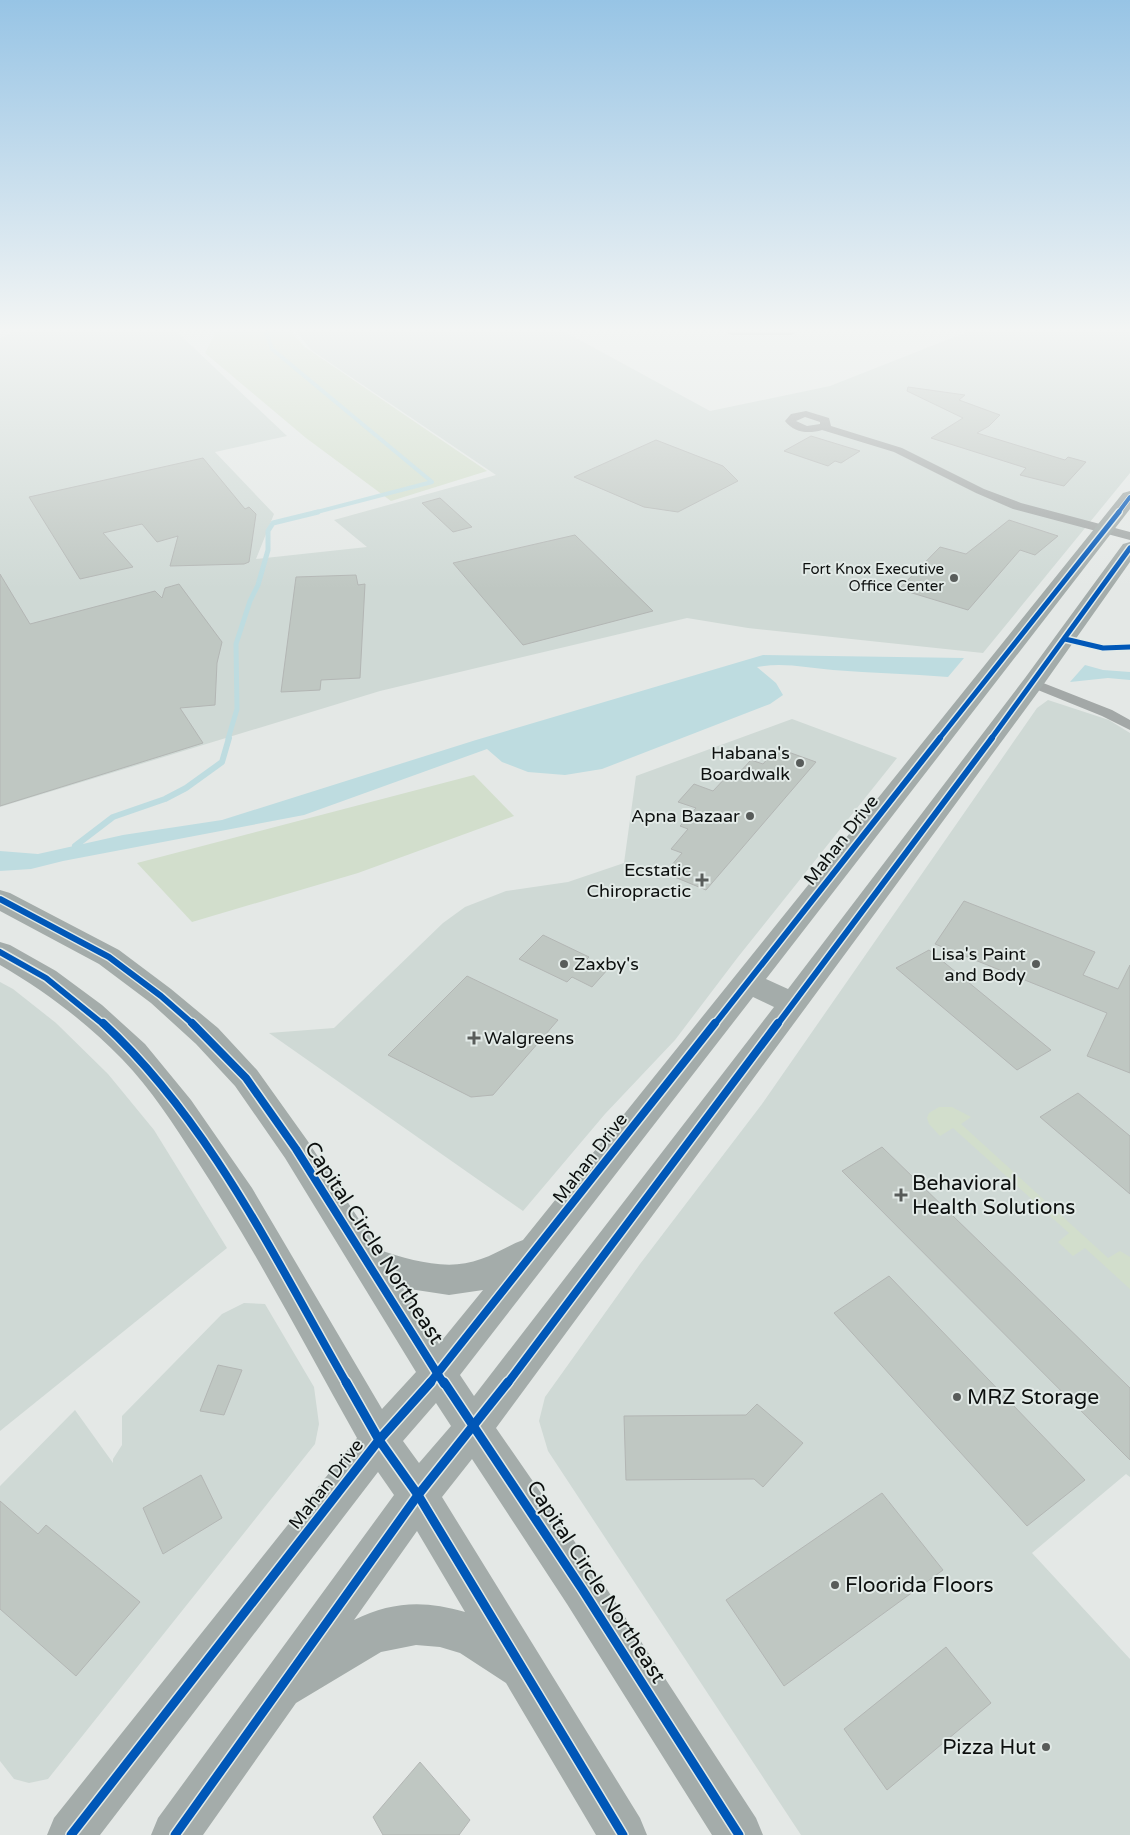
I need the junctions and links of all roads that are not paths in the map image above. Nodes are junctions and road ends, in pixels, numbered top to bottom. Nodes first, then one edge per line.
1 (823, 427) dead end
2 (1130, 497) edge
3 (1104, 530) junction
4 (1130, 536) edge
5 (1130, 548) edge
6 (1007, 651) junction
7 (1055, 652) junction
8 (1033, 683) junction
9 (1130, 726) edge
10 (0, 899) edge
11 (0, 952) edge
12 (748, 983) junction
13 (793, 1003) junction
14 (537, 1249) junction
15 (367, 1262) junction
16 (438, 1374) junction
17 (474, 1427) junction
18 (379, 1440) junction
19 (418, 1495) junction
20 (522, 1668) junction
21 (280, 1690) junction
22 (71, 1835) edge
23 (175, 1835) edge
24 (623, 1835) edge
25 (739, 1835) edge

1 - 3 street
2 - 3 main road, Mahan Drive
3 - 4 street
3 - 6 main road, Mahan Drive
5 - 7 main road
6 - 7 main road
6 - 8 main road
6 - 12 main road, Mahan Drive
7 - 8 main road
8 - 9 street
8 - 13 main road
10 - 15 main road, Capital Circle Northeast
11 - 18 main road
12 - 13 main road
12 - 14 main road, Mahan Drive
13 - 17 main road
14 - 15 main road
14 - 16 main road, Mahan Drive
15 - 16 main road, Capital Circle Northeast
16 - 17 main road, Capital Circle Northeast
16 - 18 main road, Mahan Drive
17 - 19 main road
17 - 25 main road, Capital Circle Northeast
18 - 19 main road
18 - 22 main road, Mahan Drive
19 - 20 main road
19 - 21 main road
20 - 21 main road
20 - 24 main road
21 - 23 main road

